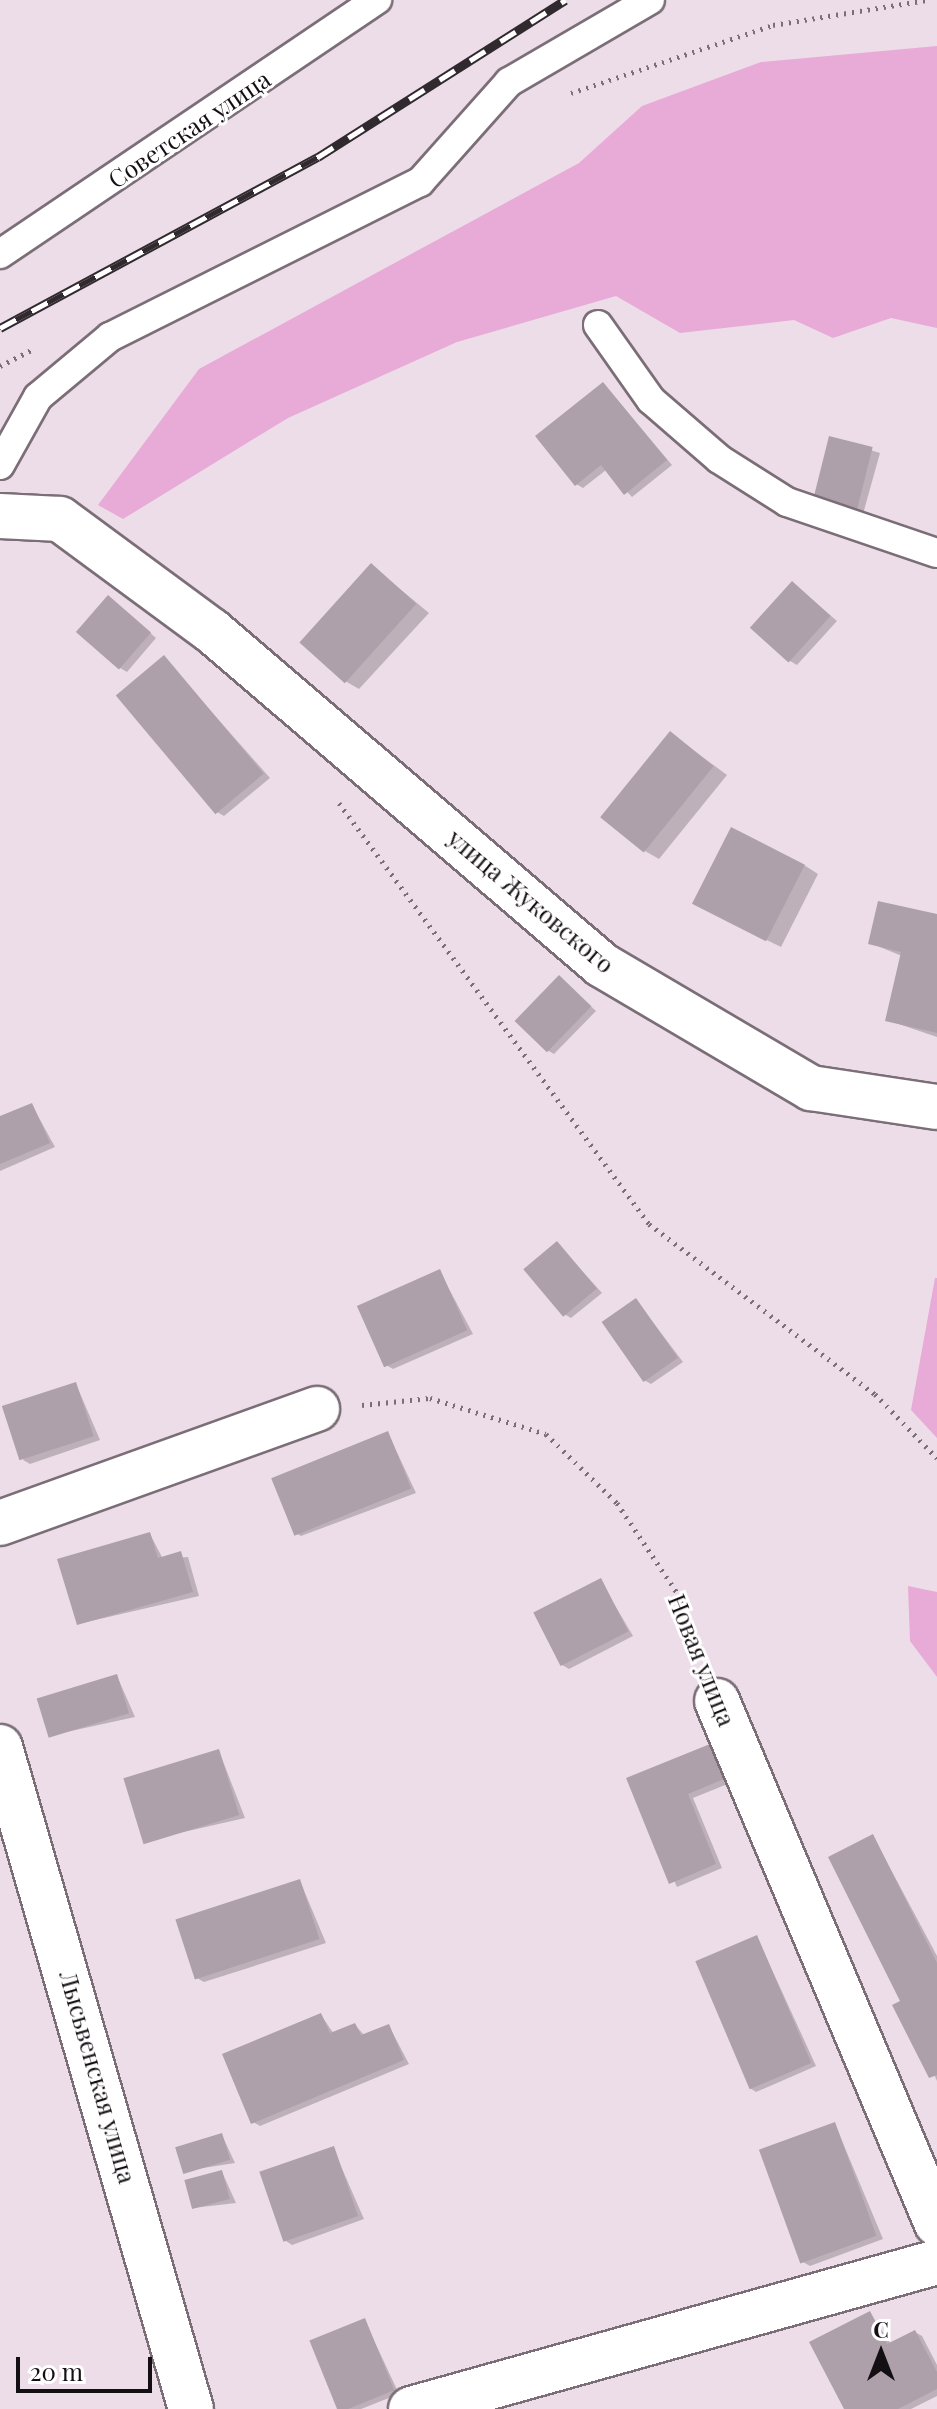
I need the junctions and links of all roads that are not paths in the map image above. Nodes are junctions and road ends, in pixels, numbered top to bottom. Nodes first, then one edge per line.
1 (377, 0) edge
2 (650, 0) edge
3 (0, 254) edge
4 (598, 325) dead end
5 (0, 465) edge
6 (0, 516) edge
7 (937, 553) edge
8 (937, 1107) edge
9 (317, 1409) road end
10 (0, 1523) edge
11 (717, 1701) road end
12 (0, 1747) edge
13 (937, 2224) edge
14 (937, 2262) edge
15 (191, 2409) edge
16 (411, 2409) edge

1 - 3 lane, Советская улица
2 - 5 lane
4 - 7 lane
6 - 8 street, улица Жуковского
9 - 10 street
11 - 13 street, Новая улица
12 - 15 street, Лысьвенская улица
14 - 16 street

